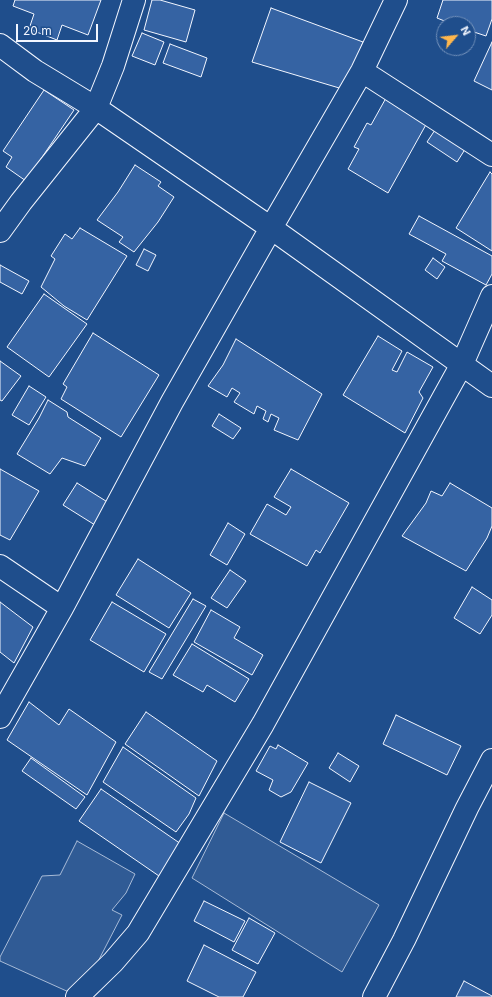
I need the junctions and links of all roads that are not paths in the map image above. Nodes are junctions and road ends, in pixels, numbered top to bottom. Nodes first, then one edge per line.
1 (134, 0) edge
2 (396, 0) edge
3 (0, 45) edge
4 (362, 71) junction
5 (96, 108) junction
6 (492, 156) edge
7 (271, 228) junction
8 (0, 231) edge
9 (492, 296) edge
10 (462, 364) junction
11 (492, 386) edge
12 (0, 566) edge
13 (62, 608) junction
14 (0, 717) edge
15 (492, 760) edge
16 (77, 997) edge
17 (374, 997) edge

1 - 5 street
2 - 4 street
3 - 5 street
4 - 6 street
4 - 7 street
5 - 7 street
5 - 8 street
7 - 10 street
7 - 13 street
9 - 10 street
10 - 11 street
10 - 16 street
12 - 13 street
13 - 14 street
15 - 17 street

